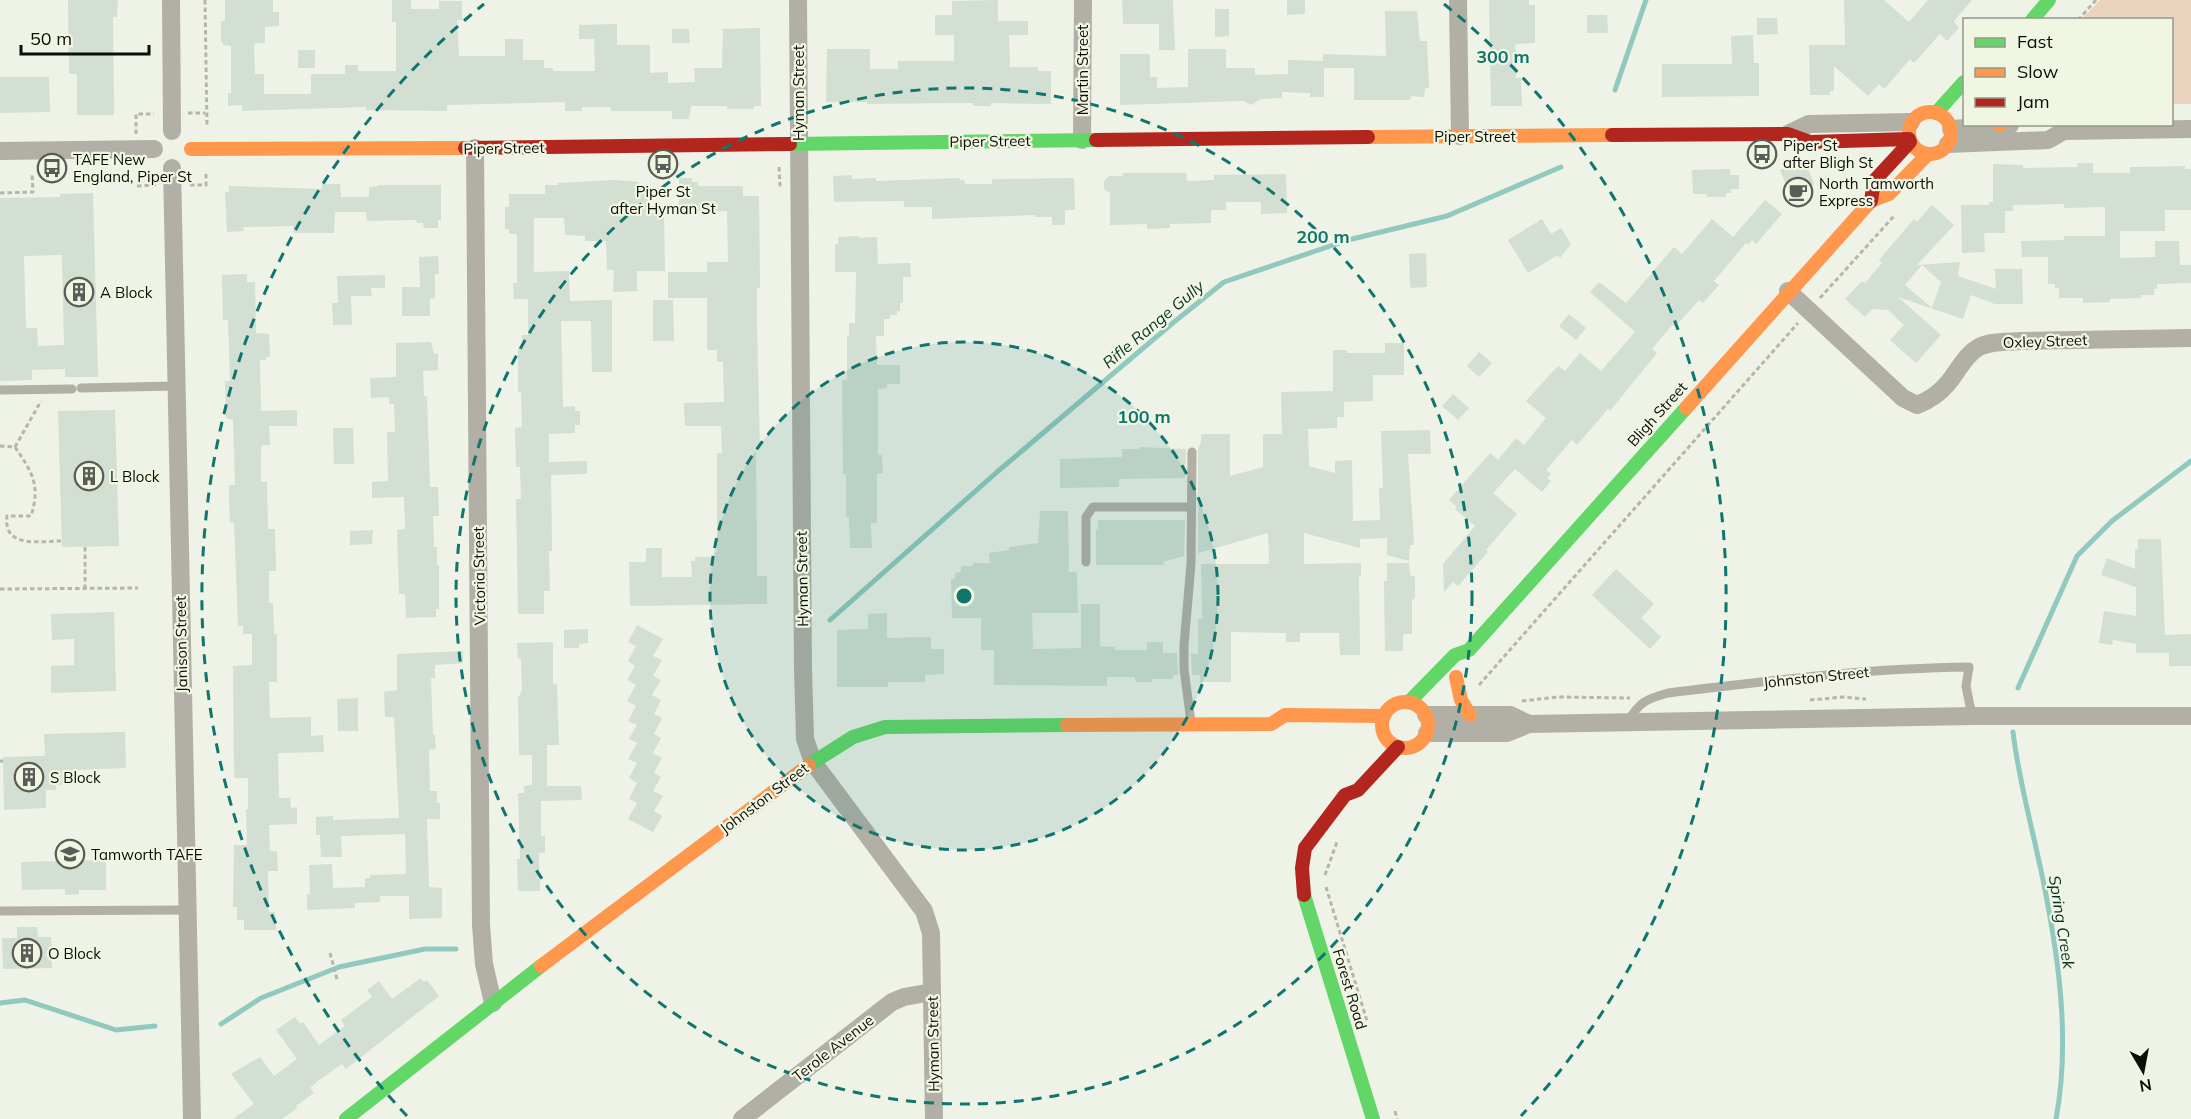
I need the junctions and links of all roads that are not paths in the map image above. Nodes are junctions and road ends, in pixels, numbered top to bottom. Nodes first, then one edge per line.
1 (171, 0) edge
2 (798, 0) edge
3 (1083, 0) edge
4 (1458, 0) edge
5 (2049, 0) edge
6 (2034, 18) edge
7 (1963, 84) edge
8 (1936, 113) junction
9 (1983, 126) edge
10 (1952, 128) junction
11 (2058, 128) edge
12 (2191, 129) edge
13 (172, 131) junction
14 (1788, 134) joint
15 (1910, 134) junction
16 (1460, 136) junction
17 (1082, 140) junction
18 (798, 144) junction
19 (154, 148) junction
20 (475, 148) junction
21 (191, 149) junction
22 (0, 151) edge
23 (1927, 154) junction
24 (172, 168) junction
25 (1871, 201) junction
26 (1788, 291) junction
27 (2191, 338) edge
28 (176, 386) junction
29 (0, 390) edge
30 (1192, 452) dead end
31 (1191, 507) junction
32 (1086, 562) dead end
33 (1469, 650) junction
34 (1456, 677) junction
35 (1409, 702) junction
36 (1470, 715) junction
37 (1383, 716) junction
38 (1972, 716) junction
39 (2191, 716) edge
40 (1426, 720) junction
41 (1627, 723) junction
42 (1191, 724) junction
43 (1270, 724) junction
44 (1529, 724) junction
45 (1285, 732) dead end
46 (1379, 732) junction
47 (1374, 747) dead end
48 (1398, 747) junction
49 (813, 762) junction
50 (186, 910) junction
51 (0, 911) edge
52 (932, 992) junction
53 (493, 1002) junction
54 (192, 1119) edge
55 (346, 1119) edge
56 (742, 1119) edge
57 (934, 1119) edge
58 (1373, 1119) edge

1 - 13 street
2 - 18 street, Hyman Street
3 - 17 street, Martin Street
4 - 16 street
5 - 6 street
7 - 8 street
8 - 10 street
8 - 15 street
9 - 10 street
10 - 11 street
10 - 23 street
11 - 12 street
13 - 19 street
13 - 21 street
14 - 15 street, Piper Street
14 - 16 street, Piper Street
15 - 23 street
15 - 25 street, Bligh Street
16 - 17 street, Piper Street
17 - 18 street, Piper Street
18 - 20 street, Piper Street
18 - 49 street, Hyman Street
19 - 22 street
19 - 24 street
20 - 21 street, Piper Street
20 - 53 street, Victoria Street
21 - 24 street
23 - 25 street, Bligh Street
24 - 28 street, Janison Street
25 - 26 street, Bligh Street
26 - 27 street, Oxley Street
26 - 33 street, Bligh Street
28 - 29 lane
28 - 50 street, Janison Street
30 - 31 lane
31 - 32 lane
31 - 42 lane
33 - 34 street, Bligh Street
33 - 35 street, Bligh Street
34 - 36 street
34 - 40 street, Bligh Street
35 - 37 street
35 - 40 street
36 - 40 street
36 - 44 street
37 - 43 street, Johnston Street
37 - 46 street
38 - 39 street
38 - 41 street
38 - 41 lane, Johnston Street
40 - 44 street
40 - 48 street
41 - 44 street
42 - 43 street, Johnston Street
42 - 49 street, Johnston Street
43 - 45 street, Johnston Street
46 - 47 street
46 - 48 street
48 - 58 street, Forest Road
49 - 52 street, Hyman Street
49 - 53 street, Johnston Street
50 - 51 lane
50 - 54 street, Janison Street
52 - 56 street, Terole Avenue
52 - 57 street, Hyman Street
53 - 55 street, Johnston Street

